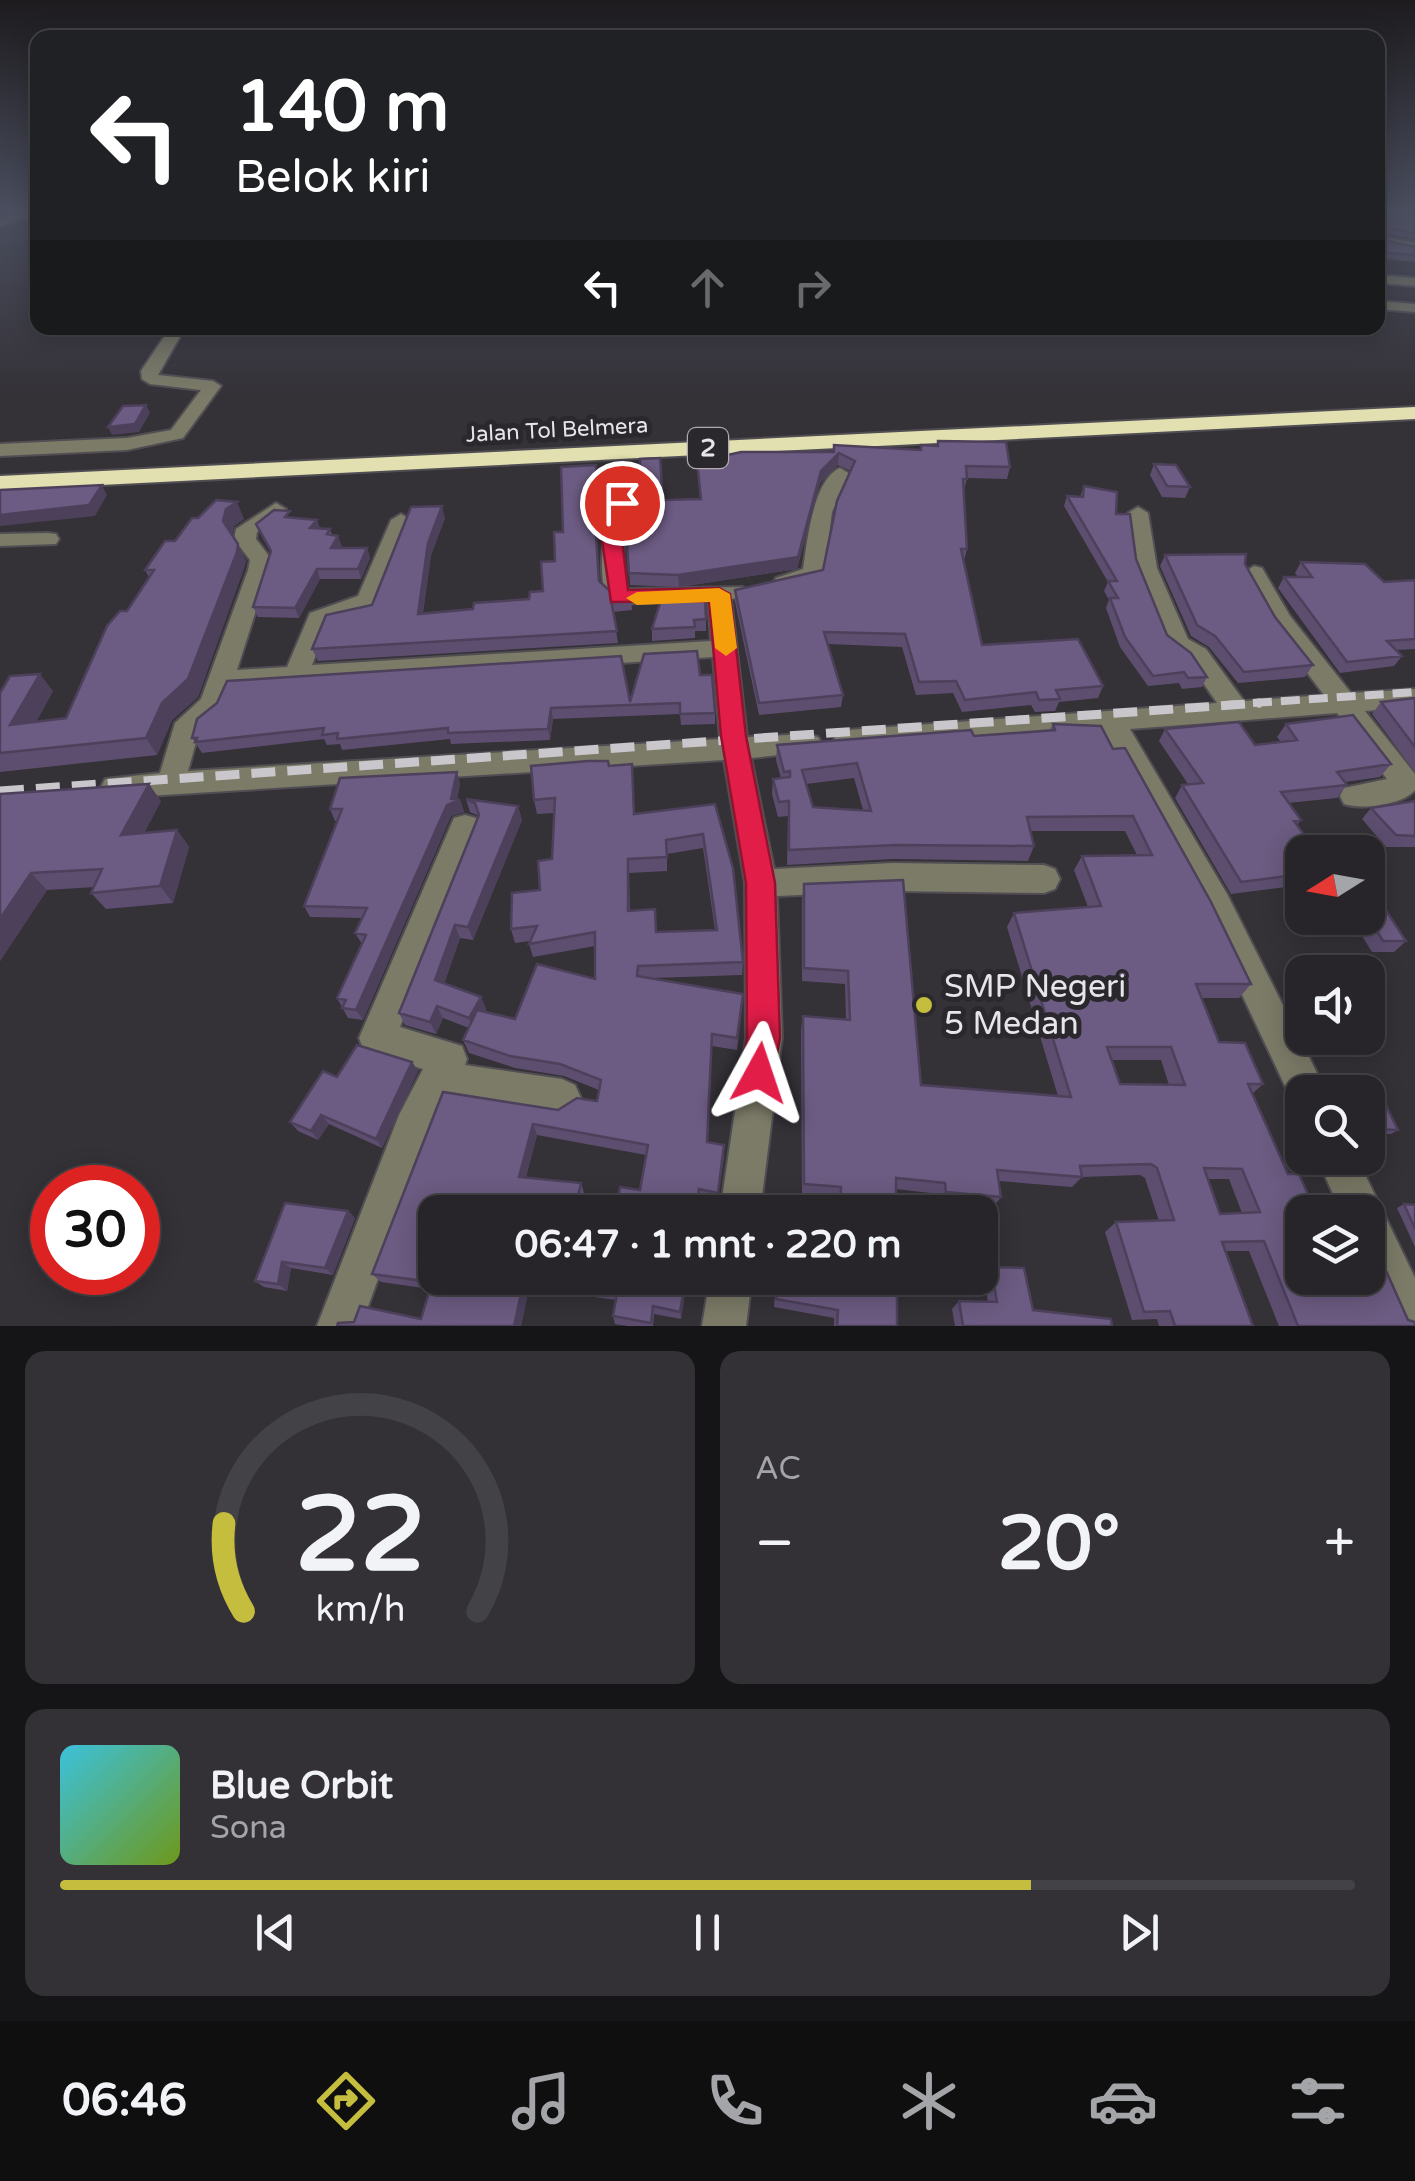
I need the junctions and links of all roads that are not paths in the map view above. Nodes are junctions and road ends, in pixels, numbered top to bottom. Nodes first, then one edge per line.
1 (1385, 279) edge
2 (1415, 282) edge
3 (1385, 306) edge
4 (1415, 308) edge
5 (172, 335) edge
6 (1415, 398) edge
7 (1415, 413) edge
8 (0, 450) edge
9 (0, 467) edge
10 (840, 474) dead end
11 (624, 482) dead end
12 (0, 483) edge
13 (276, 510) edge
14 (1138, 513) dead end
15 (401, 520) edge
16 (48, 539) dead end
17 (0, 540) edge
18 (1254, 572) edge
19 (719, 594) junction
20 (726, 648) junction
21 (296, 675) junction
22 (222, 680) junction
23 (1415, 698) edge
24 (1340, 703) junction
25 (1238, 713) junction
26 (1112, 722) junction
27 (735, 748) junction
28 (170, 783) junction
29 (95, 788) edge
30 (1354, 796) dead end
31 (466, 827) dead end
32 (1044, 879) dead end
33 (761, 883) junction
34 (1298, 1075) edge
35 (438, 1080) junction
36 (562, 1098) dead end
37 (742, 1195) edge
38 (1385, 1262) edge
39 (729, 1295) edge
40 (339, 1326) edge
41 (724, 1326) edge
42 (1414, 1326) edge

1 - 2 street
3 - 4 street
5 - 8 street
6 - 9 highway, Jalan Tol Belmera / 2
7 - 12 highway, Jalan Tol Belmera / 2
10 - 19 street
11 - 19 street
13 - 22 street
14 - 25 street
15 - 21 street
16 - 17 street
18 - 24 street
19 - 20 street
20 - 21 street
20 - 27 street
21 - 22 street
22 - 28 street
23 - 24 street
24 - 25 street
24 - 30 street
25 - 26 street
26 - 27 street
26 - 34 street
27 - 28 street
27 - 33 street
28 - 29 street
31 - 35 street
32 - 33 street
33 - 37 street
35 - 36 street
35 - 40 street
38 - 42 street
39 - 41 street

